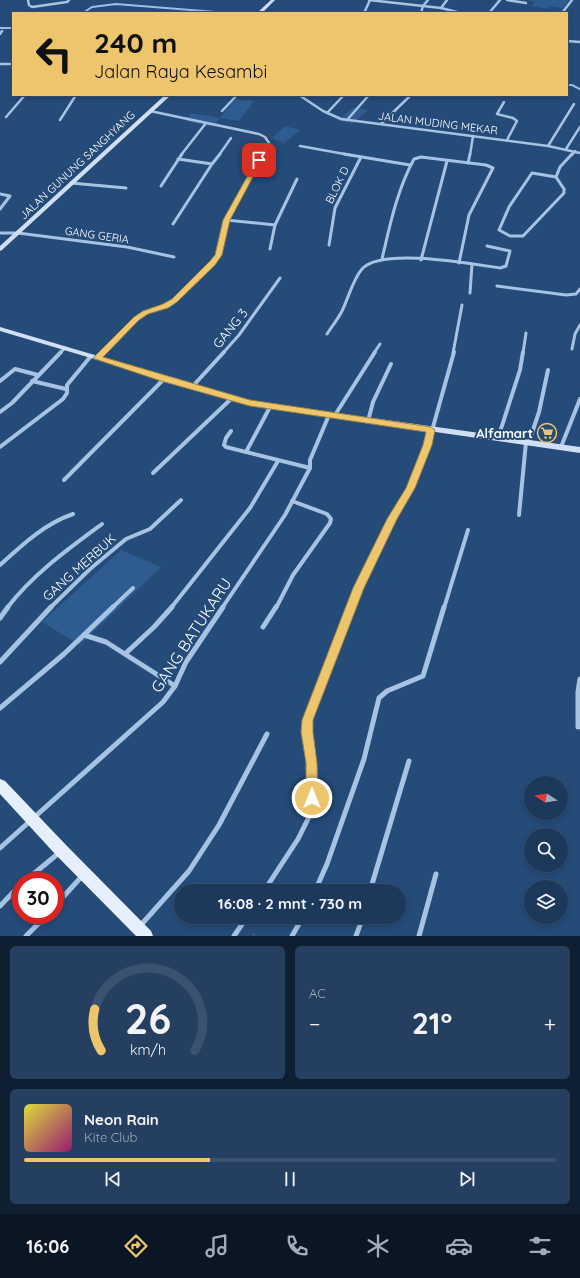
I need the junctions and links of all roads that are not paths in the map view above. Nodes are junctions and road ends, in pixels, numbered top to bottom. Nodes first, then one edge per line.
1 (28, 0) edge
2 (70, 0) edge
3 (273, 0) edge
4 (370, 0) edge
5 (428, 0) edge
6 (447, 0) edge
7 (500, 0) edge
8 (507, 0) edge
9 (572, 0) edge
10 (386, 1) edge
11 (526, 3) dead end
12 (423, 6) junction
13 (442, 9) junction
14 (260, 12) edge
15 (364, 12) edge
16 (421, 12) edge
17 (456, 12) edge
18 (490, 12) edge
19 (563, 12) edge
20 (568, 41) edge
21 (580, 42) edge
22 (0, 64) edge
23 (12, 64) edge
24 (24, 96) edge
25 (75, 96) edge
26 (167, 96) edge
27 (236, 96) edge
28 (302, 96) edge
29 (343, 96) edge
30 (368, 96) edge
31 (410, 96) edge
32 (504, 102) dead end
33 (574, 104) dead end
34 (222, 111) dead end
35 (150, 112) junction
36 (327, 113) junction
37 (6, 117) dead end
38 (60, 120) dead end
39 (347, 120) junction
40 (206, 123) junction
41 (381, 124) junction
42 (580, 127) edge
43 (474, 136) junction
44 (231, 138) dead end
45 (507, 140) junction
46 (300, 146) dead end
47 (548, 146) junction
48 (566, 149) junction
49 (576, 152) junction
50 (580, 153) edge
51 (361, 157) junction
52 (178, 159) junction
53 (446, 161) junction
54 (468, 163) junction
55 (212, 164) junction
56 (410, 165) junction
57 (556, 177) junction
58 (297, 179) dead end
59 (71, 183) junction
60 (161, 186) dead end
61 (126, 188) dead end
62 (0, 194) edge
63 (0, 209) edge
64 (226, 220) junction
65 (173, 224) dead end
66 (275, 225) junction
67 (0, 233) edge
68 (18, 233) junction
69 (329, 245) dead end
70 (487, 246) dead end
71 (270, 248) dead end
72 (0, 249) edge
73 (174, 257) dead end
74 (382, 259) junction
75 (421, 260) junction
76 (459, 263) junction
77 (472, 264) junction
78 (280, 278) dead end
79 (497, 286) dead end
80 (580, 291) edge
81 (470, 293) dead end
82 (462, 305) dead end
83 (580, 324) edge
84 (0, 329) edge
85 (526, 333) dead end
86 (327, 334) dead end
87 (380, 344) dead end
88 (65, 348) junction
89 (572, 349) dead end
90 (94, 357) junction
91 (391, 364) dead end
92 (548, 370) dead end
93 (38, 375) junction
94 (164, 379) junction
95 (0, 381) edge
96 (32, 381) junction
97 (192, 387) junction
98 (66, 389) junction
99 (232, 398) junction
100 (580, 399) edge
101 (270, 407) junction
102 (0, 412) edge
103 (332, 415) junction
104 (368, 420) junction
105 (431, 430) junction
106 (231, 431) dead end
107 (498, 438) junction
108 (527, 442) junction
109 (0, 447) edge
110 (561, 448) junction
111 (580, 450) edge
112 (246, 452) junction
113 (278, 461) junction
114 (310, 468) junction
115 (153, 473) dead end
116 (64, 480) dead end
117 (182, 500) dead end
118 (292, 501) junction
119 (73, 514) dead end
120 (519, 515) dead end
121 (102, 524) dead end
122 (468, 530) dead end
123 (0, 565) edge
124 (132, 588) dead end
125 (0, 618) edge
126 (263, 627) dead end
127 (84, 635) junction
128 (126, 654) junction
129 (0, 662) edge
130 (580, 679) edge
131 (175, 686) junction
132 (0, 708) edge
133 (578, 727) dead end
134 (266, 734) dead end
135 (409, 761) dead end
136 (0, 785) edge
137 (32, 820) junction
138 (1, 847) edge
139 (61, 850) junction
140 (35, 872) edge
141 (83, 874) junction
142 (436, 874) dead end
143 (268, 884) edge
144 (318, 884) edge
145 (372, 884) edge
146 (12, 893) edge
147 (64, 896) edge
148 (0, 906) edge
149 (38, 924) edge
150 (242, 924) edge
151 (299, 924) edge
152 (360, 924) edge
153 (142, 933) edge
154 (26, 936) edge
155 (234, 936) edge
156 (292, 936) edge
157 (356, 936) edge
158 (419, 936) edge

1 - 2 street
3 - 14 street
4 - 10 street
4 - 15 street
5 - 12 street
6 - 13 street
7 - 18 street
8 - 11 street
9 - 19 street
10 - 12 street
12 - 13 street
12 - 16 street
13 - 17 street
20 - 21 street
22 - 23 street
24 - 37 street
25 - 38 street
26 - 35 street, JALAN GUNUNG SANGHYANG
27 - 34 street
28 - 36 street, JALAN MUDING MEKAR
29 - 36 street
30 - 39 street
31 - 41 street
32 - 45 street
33 - 47 street
35 - 40 street
35 - 59 street, JALAN GUNUNG SANGHYANG
36 - 39 street, JALAN MUDING MEKAR
39 - 41 street, JALAN MUDING MEKAR
40 - 52 street
40 - 64 street
41 - 43 street, JALAN MUDING MEKAR
42 - 48 street
43 - 45 street, JALAN MUDING MEKAR
43 - 54 street
44 - 55 street
45 - 47 street, JALAN MUDING MEKAR
46 - 51 street, BLOK D
47 - 48 street, JALAN MUDING MEKAR
48 - 49 street, JALAN MUDING MEKAR
49 - 50 street, JALAN MUDING MEKAR
49 - 57 street
51 - 56 street, BLOK D
51 - 69 street, BLOK D
52 - 55 street
52 - 60 street
53 - 54 street
53 - 56 street
53 - 75 street
54 - 76 street
55 - 65 street
56 - 74 street
57 - 57 street
58 - 66 street
59 - 61 street
59 - 68 street, JALAN GUNUNG SANGHYANG
62 - 63 street
64 - 66 street
64 - 90 street
66 - 71 street
67 - 68 street, GANG GERIA
68 - 72 street, JALAN GUNUNG SANGHYANG
68 - 73 street, GANG GERIA
70 - 77 street
74 - 75 street
74 - 86 street
75 - 76 street
76 - 77 street
77 - 81 street
78 - 97 street, GANG 3
79 - 80 street
82 - 105 street
83 - 89 street
84 - 88 street
85 - 107 street
87 - 103 street, GANG BATUKARU
88 - 90 street
88 - 93 street
90 - 94 street
90 - 98 street
91 - 104 street
92 - 108 street
93 - 95 street
93 - 96 street
94 - 97 street
94 - 116 street
96 - 98 street
96 - 102 street
97 - 99 street
98 - 109 street
99 - 101 street
99 - 115 street
100 - 110 street
101 - 103 street
101 - 112 street
103 - 104 street
103 - 114 street, GANG BATUKARU
104 - 105 street
105 - 107 street
105 - 143 street
106 - 112 street
107 - 108 street
108 - 110 street
108 - 120 street
110 - 111 street
112 - 113 street
113 - 114 street
113 - 128 street
114 - 118 street, GANG BATUKARU
117 - 129 street, GANG MERBUK
118 - 126 street
118 - 131 street, GANG BATUKARU
119 - 123 street
121 - 125 street
122 - 144 street
124 - 127 street
127 - 128 street
127 - 132 street
128 - 131 street
130 - 133 street
131 - 137 street, GANG BATUKARU
134 - 153 street
135 - 145 street
136 - 137 main road
137 - 138 street, GANG BATUKARU
137 - 139 main road
139 - 140 street
139 - 141 main road
141 - 147 street
141 - 153 main road
142 - 158 street
146 - 148 street
149 - 154 street
150 - 155 street
151 - 156 street
152 - 157 street

